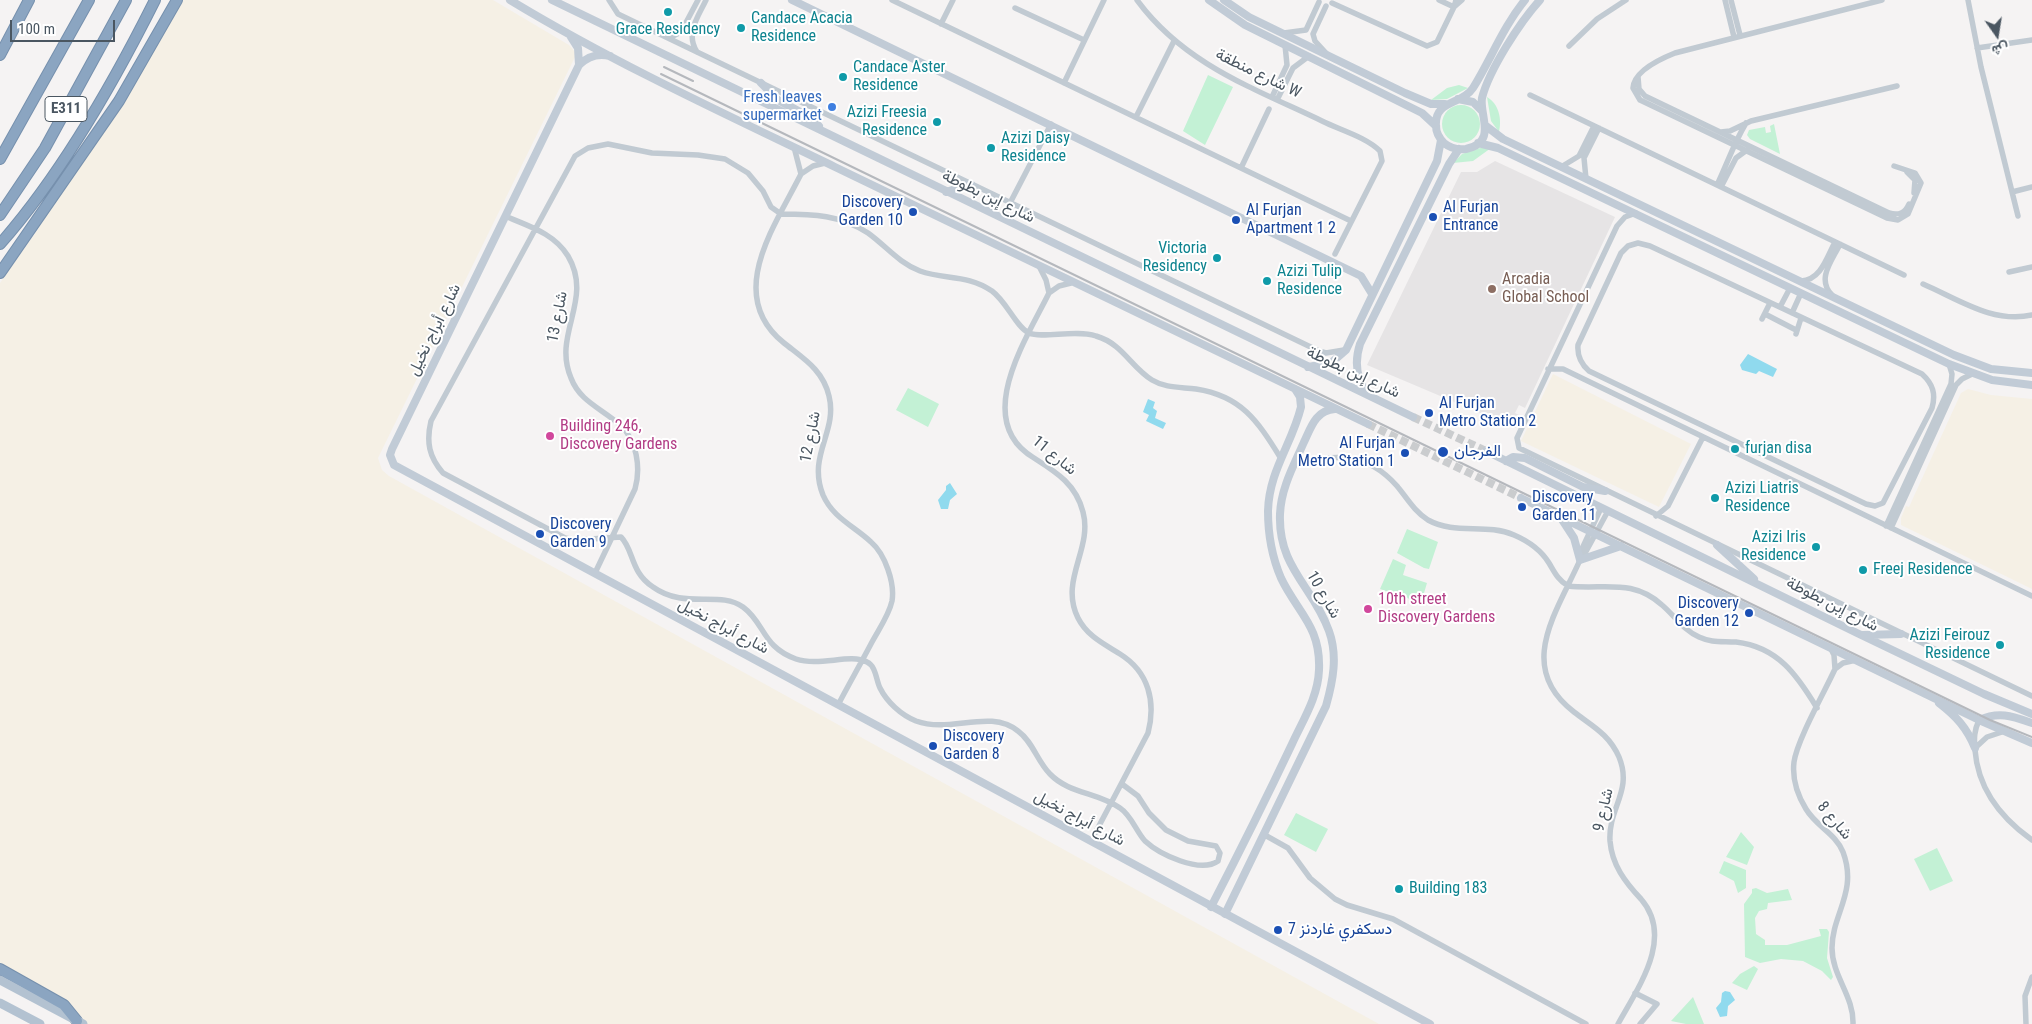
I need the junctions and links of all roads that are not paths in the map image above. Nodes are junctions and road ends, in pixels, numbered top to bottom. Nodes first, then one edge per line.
1 (30, 0) edge
2 (89, 0) edge
3 (126, 0) edge
4 (155, 0) edge
5 (177, 0) edge
6 (510, 0) edge
7 (552, 0) edge
8 (609, 0) edge
9 (698, 0) edge
10 (706, 0) edge
11 (792, 0) edge
12 (892, 0) edge
13 (953, 0) edge
14 (1104, 0) edge
15 (1137, 0) edge
16 (1209, 0) edge
17 (1224, 0) edge
18 (1439, 0) edge
19 (1456, 0) edge
20 (1462, 0) edge
21 (1525, 0) edge
22 (1540, 0) edge
23 (1626, 0) edge
24 (1725, 0) edge
25 (1731, 0) edge
26 (1882, 0) edge
27 (1968, 0) edge
28 (1318, 1) edge
29 (1333, 1) edge
30 (1326, 6) junction
31 (1454, 7) junction
32 (1015, 8) dead end
33 (941, 24) junction
34 (567, 34) junction
35 (1283, 34) junction
36 (1737, 36) junction
37 (668, 38) junction
38 (1084, 40) junction
39 (2032, 40) edge
40 (1174, 41) junction
41 (1285, 45) junction
42 (1569, 46) dead end
43 (1977, 48) junction
44 (697, 52) junction
45 (0, 55) edge
46 (1327, 55) junction
47 (610, 56) junction
48 (1310, 56) junction
49 (580, 65) junction
50 (1638, 77) junction
51 (1064, 82) junction
52 (761, 83) junction
53 (1897, 86) dead end
54 (1530, 95) dead end
55 (1274, 99) junction
56 (1458, 99) junction
57 (1445, 104) junction
58 (1269, 109) dead end
59 (1483, 112) junction
60 (1136, 118) junction
61 (1746, 123) junction
62 (1051, 124) junction
63 (1436, 126) junction
64 (1486, 126) junction
65 (1596, 127) junction
66 (1719, 131) junction
67 (828, 134) junction
68 (1441, 140) junction
69 (1735, 142) junction
70 (1478, 143) junction
71 (794, 147) junction
72 (1459, 149) junction
73 (1747, 150) junction
74 (0, 159) edge
75 (826, 163) junction
76 (1894, 166) dead end
77 (1561, 167) junction
78 (1241, 168) junction
79 (1905, 170) junction
80 (801, 174) junction
81 (1586, 179) junction
82 (971, 184) junction
83 (1719, 186) junction
84 (2032, 187) edge
85 (946, 192) junction
86 (2012, 192) junction
87 (1010, 203) junction
88 (1636, 213) junction
89 (781, 214) junction
90 (0, 215) edge
91 (505, 216) junction
92 (2018, 216) dead end
93 (1352, 222) junction
94 (535, 229) junction
95 (1837, 243) junction
96 (0, 244) edge
97 (1335, 254) dead end
98 (2032, 267) edge
99 (1040, 268) junction
100 (2010, 272) dead end
101 (0, 273) edge
102 (1904, 275) dead end
103 (1801, 281) junction
104 (1072, 283) junction
105 (1923, 284) dead end
106 (1790, 288) junction
107 (1049, 293) junction
108 (1801, 293) junction
109 (1372, 294) junction
110 (1833, 297) junction
111 (1770, 303) junction
112 (1780, 307) junction
113 (1792, 313) junction
114 (2032, 315) edge
115 (1801, 318) junction
116 (1029, 333) junction
117 (1346, 350) junction
118 (1554, 356) junction
119 (1949, 364) junction
120 (1308, 367) junction
121 (1548, 369) junction
122 (1563, 369) junction
123 (2032, 373) edge
124 (1972, 374) junction
125 (2032, 385) edge
126 (1295, 389) junction
127 (1369, 396) junction
128 (1336, 409) junction
129 (1413, 417) tunnel mouth
130 (1368, 424) tunnel mouth
131 (1718, 433) junction
132 (1703, 437) junction
133 (1733, 440) junction
134 (1713, 442) junction
135 (1728, 450) junction
136 (1486, 452) tunnel mouth
137 (1299, 454) junction
138 (1280, 456) junction
139 (1308, 460) junction
140 (1506, 461) junction
141 (1295, 463) junction
142 (1605, 491) junction
143 (1270, 493) junction
144 (1521, 498) tunnel mouth
145 (1281, 500) junction
146 (1668, 506) junction
147 (1605, 510) junction
148 (1656, 516) junction
149 (1560, 517) junction
150 (1669, 522) junction
151 (1889, 527) junction
152 (1594, 533) junction
153 (613, 537) junction
154 (1717, 545) junction
155 (1621, 546) junction
156 (1580, 560) junction
157 (595, 573) junction
158 (1760, 584) junction
159 (1568, 586) junction
160 (2032, 596) edge
161 (1856, 633) junction
162 (1900, 634) junction
163 (1830, 647) junction
164 (862, 660) junction
165 (1857, 660) junction
166 (1835, 669) junction
167 (1925, 693) junction
168 (2032, 696) edge
169 (838, 705) junction
170 (1817, 708) junction
171 (2032, 714) edge
172 (1979, 720) junction
173 (2032, 723) edge
174 (2005, 731) junction
175 (2032, 743) edge
176 (1975, 748) junction
177 (1122, 784) junction
178 (1112, 803) junction
179 (1252, 827) junction
180 (1263, 834) junction
181 (2032, 840) edge
182 (1091, 841) junction
183 (1259, 843) junction
184 (1211, 907) junction
185 (1225, 914) junction
186 (0, 969) edge
187 (2032, 977) edge
188 (0, 980) edge
189 (1635, 993) junction
190 (0, 1002) edge
191 (80, 1022) edge
192 (40, 1024) edge
193 (1430, 1024) edge
194 (1586, 1024) edge
195 (1618, 1024) edge
196 (1640, 1024) edge
197 (1853, 1024) edge
198 (2026, 1024) edge

1 - 45 highway
2 - 74 highway, E311
3 - 90 highway, E311
4 - 96 highway
5 - 101 highway
6 - 34 street
7 - 67 street, شارع إبن بطوطة
8 - 37 street
9 - 37 street
10 - 44 street
11 - 62 street
12 - 33 street
13 - 33 street
14 - 38 street
15 - 40 street, شارع منطقة W
16 - 41 street
17 - 35 street
18 - 31 street
19 - 31 street
20 - 31 street
21 - 56 street
22 - 59 street
23 - 42 street
24 - 36 street
25 - 36 street
26 - 36 street
27 - 43 street
28 - 30 street
28 - 35 street
29 - 30 street
29 - 31 street
30 - 46 street
32 - 38 street
33 - 51 street
34 - 47 street
34 - 49 street
35 - 46 street
36 - 50 street
37 - 44 street
38 - 51 street
39 - 43 street
40 - 55 street, شارع منطقة W
40 - 60 street
41 - 48 street
41 - 55 street
43 - 86 street
44 - 52 street
46 - 57 street
47 - 49 street
47 - 71 street
48 - 55 street
48 - 63 street
49 - 91 street, شارع أبراج نخيل
50 - 66 street
50 - 69 street
51 - 60 street
52 - 67 street
52 - 82 street
53 - 61 street
54 - 65 street
55 - 93 street, شارع منطقة W
56 - 57 street
56 - 59 street
57 - 63 street
58 - 78 street
59 - 64 street
60 - 78 street
61 - 66 street
61 - 69 street
62 - 87 street
62 - 109 street
63 - 68 street
64 - 70 street
64 - 77 street
65 - 77 street
65 - 81 street
65 - 83 street
66 - 69 street
67 - 85 street, شارع إبن بطوطة
68 - 72 street
68 - 109 street
69 - 73 street
69 - 79 street
69 - 83 street
70 - 72 street
70 - 88 street
71 - 75 street
71 - 80 street
72 - 127 street
73 - 79 street
73 - 83 street
75 - 80 street
75 - 99 street
76 - 79 street
77 - 81 street
78 - 93 street
80 - 89 street, شارع 12
81 - 103 street
82 - 85 street
82 - 87 street
83 - 95 street
84 - 86 street
85 - 120 street, شارع إبن بطوطة
86 - 92 street
87 - 117 street
88 - 106 street
88 - 118 street
89 - 94 street
89 - 116 street
89 - 164 street, شارع 12
91 - 94 street, شارع 13
91 - 157 street, شارع أبراج نخيل
93 - 97 street
94 - 153 street, شارع 13
94 - 153 street
95 - 102 street
95 - 103 street
95 - 110 street
98 - 100 street
99 - 104 street
99 - 107 street
103 - 110 street
104 - 107 street
104 - 126 street
105 - 114 street
106 - 108 street
106 - 112 street
107 - 116 street, شارع 11
108 - 113 street
108 - 119 street
109 - 117 street
110 - 123 street
111 - 112 street
111 - 115 street
111 - 131 street
112 - 113 street
113 - 115 street
115 - 133 street
116 - 138 street
116 - 177 street, شارع 11
117 - 120 street
118 - 121 street
118 - 122 street
119 - 124 street
119 - 151 street
120 - 127 street, شارع إبن بطوطة
121 - 122 street
121 - 142 street
122 - 132 street
124 - 125 street
124 - 151 street
126 - 128 street
126 - 138 street, شارع 10
127 - 129 street, شارع إبن بطوطة
128 - 130 street
128 - 137 street, شارع 10
131 - 133 street
131 - 134 street
132 - 134 street
132 - 146 street
133 - 135 street
134 - 135 street
135 - 151 street
136 - 140 street, شارع إبن بطوطة
137 - 139 street
137 - 141 street, شارع 10
138 - 143 street, شارع 10
139 - 141 street
139 - 159 street
140 - 142 street
140 - 147 street, شارع إبن بطوطة
141 - 145 street, شارع 10
142 - 148 street
143 - 145 street
143 - 179 street, شارع 10
144 - 149 street
145 - 180 street, شارع 10
146 - 148 street
146 - 150 street
147 - 152 street, شارع 9
147 - 158 street, شارع إبن بطوطة
148 - 150 street
149 - 152 street
149 - 156 street
150 - 154 street
151 - 160 street
152 - 155 street
152 - 156 street, شارع 9
153 - 157 street, شارع 13
153 - 164 street
154 - 158 street
154 - 162 street
155 - 156 street
155 - 163 street
156 - 159 street, شارع 9
157 - 169 street, شارع أبراج نخيل
158 - 161 street, شارع إبن بطوطة
159 - 170 street
159 - 189 street, شارع 9
161 - 162 street
161 - 171 street, شارع إبن بطوطة
162 - 168 street
163 - 165 street
163 - 166 street
164 - 169 street, شارع 12
164 - 178 street
165 - 166 street
165 - 167 street
166 - 170 street, شارع 8
167 - 172 street
167 - 176 street
169 - 182 street, شارع أبراج نخيل
170 - 197 street, شارع 8
172 - 173 street
172 - 174 street
172 - 176 street
174 - 175 street
174 - 176 street
176 - 181 street
177 - 178 street, شارع 11
177 - 178 street
178 - 182 street, شارع 11
179 - 183 street
179 - 184 street, شارع 10
180 - 183 street, شارع 10
180 - 194 street
182 - 184 street, شارع أبراج نخيل
183 - 185 street, شارع 10
184 - 185 street, شارع أبراج نخيل
185 - 193 street, شارع أبراج نخيل
186 - 191 highway
187 - 198 street
188 - 191 main road
189 - 195 street, شارع 9
189 - 196 street
190 - 192 main road

